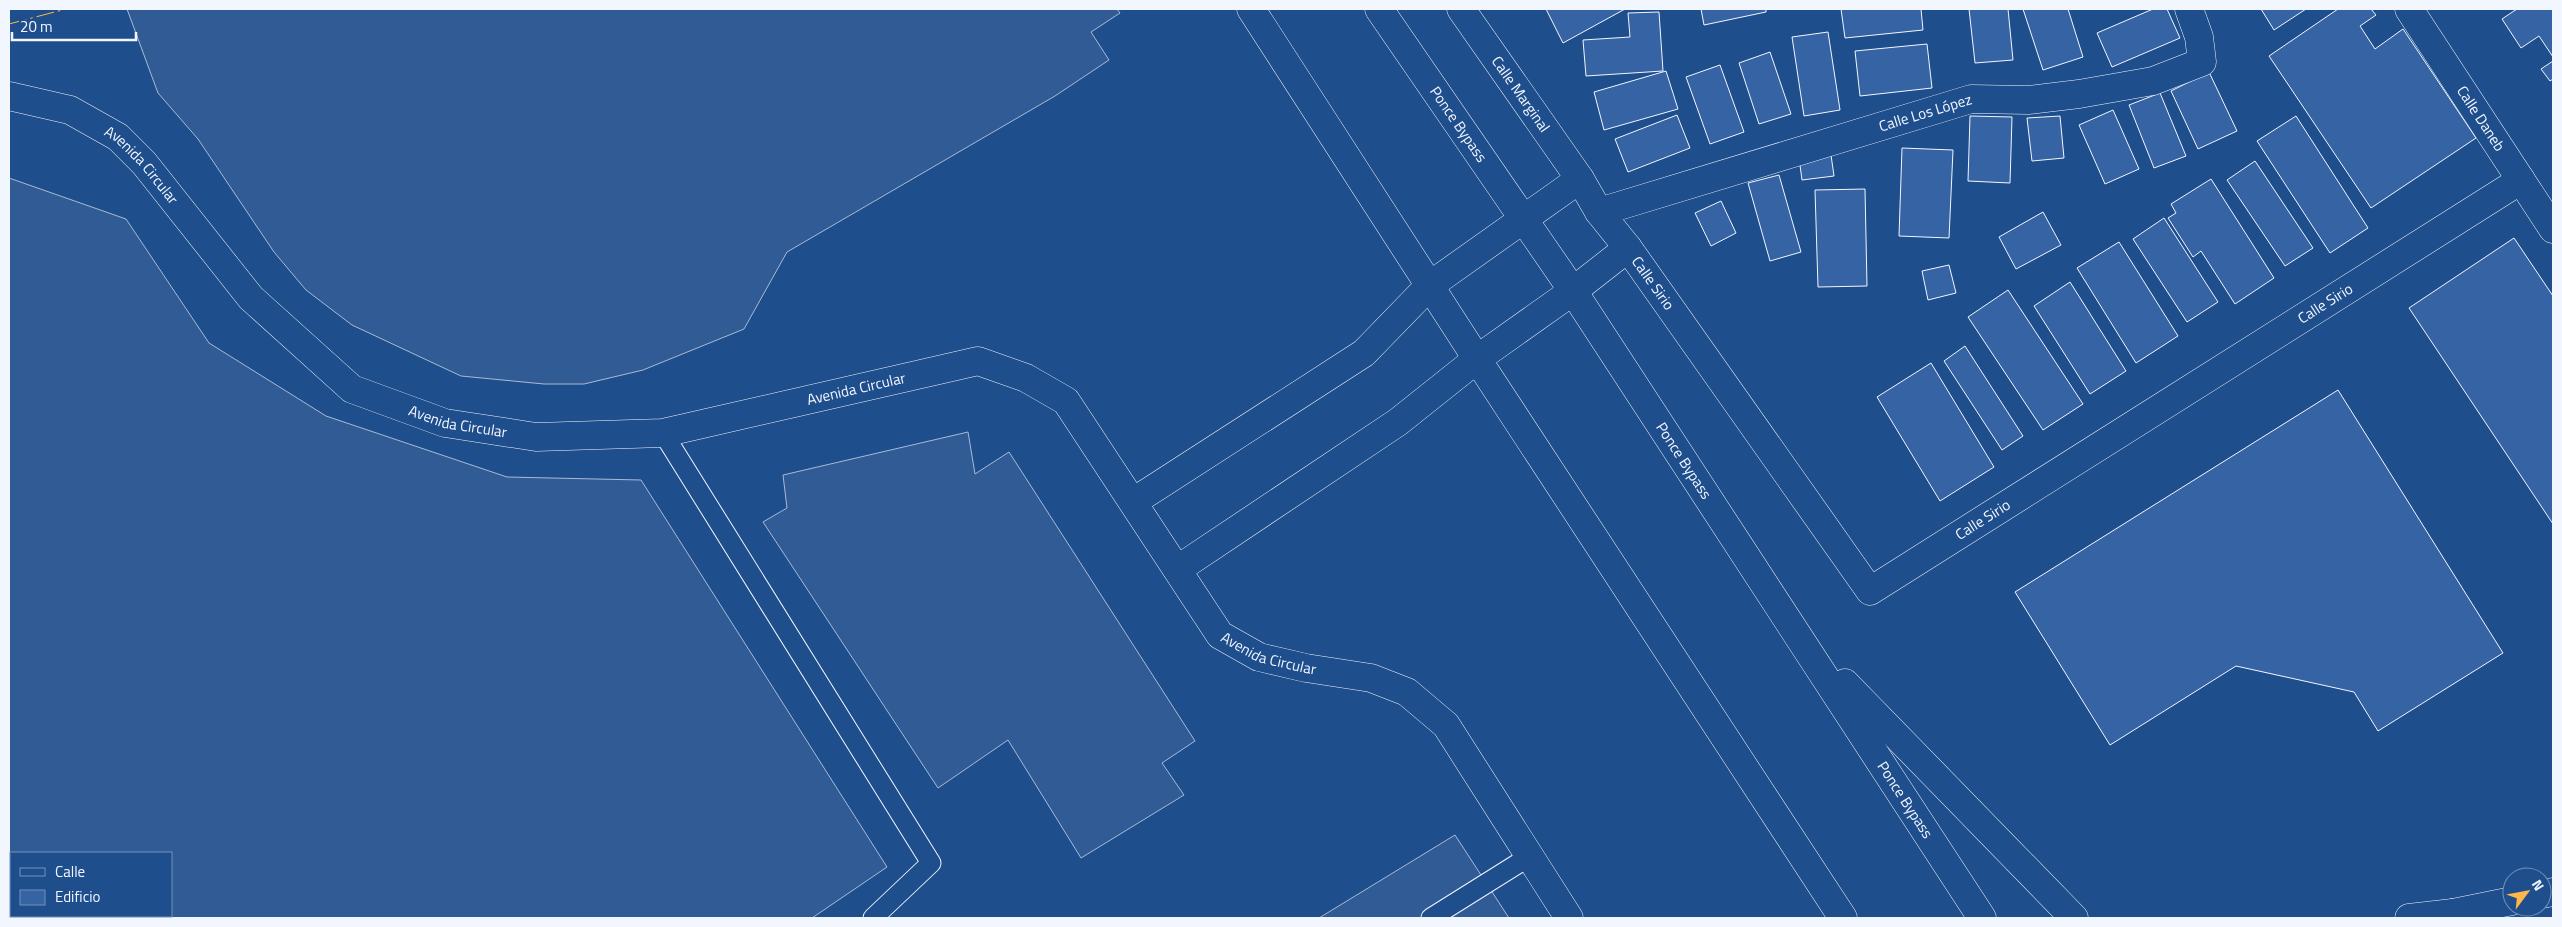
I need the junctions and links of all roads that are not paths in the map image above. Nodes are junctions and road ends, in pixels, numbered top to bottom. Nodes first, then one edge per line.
1 (1251, 9) edge
2 (1379, 9) edge
3 (2189, 9) edge
4 (2408, 9) edge
5 (1468, 11) edge
6 (9, 96) edge
7 (1580, 179) junction
8 (2521, 180) junction
9 (1599, 212) junction
10 (1525, 218) junction
11 (2553, 229) edge
12 (1628, 248) junction
13 (1429, 286) junction
14 (1573, 291) junction
15 (1477, 359) junction
16 (663, 433) junction
17 (1133, 502) junction
18 (1178, 569) junction
19 (1802, 638) junction
20 (1530, 856) junction
21 (2502, 902) edge
22 (2449, 915) edge
23 (874, 918) edge
24 (1431, 918) edge
25 (1570, 918) edge
26 (1843, 918) edge
27 (1982, 918) edge
28 (2074, 918) edge
29 (2409, 918) edge

1 - 13 main road
2 - 10 main road, Ponce Bypass
3 - 9 main road, Calle Los López
4 - 8 main road, Calle Daneb
5 - 7 main road, Calle Marginal
6 - 16 main road, Avenida Circular
7 - 9 main road, Calle Sirio
7 - 10 main road
8 - 11 main road, Calle Daneb
8 - 12 main road, Calle Sirio
9 - 12 main road, Calle Sirio
10 - 13 main road
10 - 14 main road, Ponce Bypass
12 - 14 main road
13 - 15 main road
13 - 17 main road
14 - 15 main road
14 - 19 main road, Ponce Bypass
15 - 18 main road
15 - 26 main road
16 - 17 main road, Avenida Circular
16 - 23 lane
17 - 18 main road, Avenida Circular
18 - 20 main road, Avenida Circular
19 - 27 main road, Ponce Bypass
19 - 28 main road
20 - 24 lane
20 - 25 main road, Avenida Circular
21 - 22 main road
22 - 29 main road

